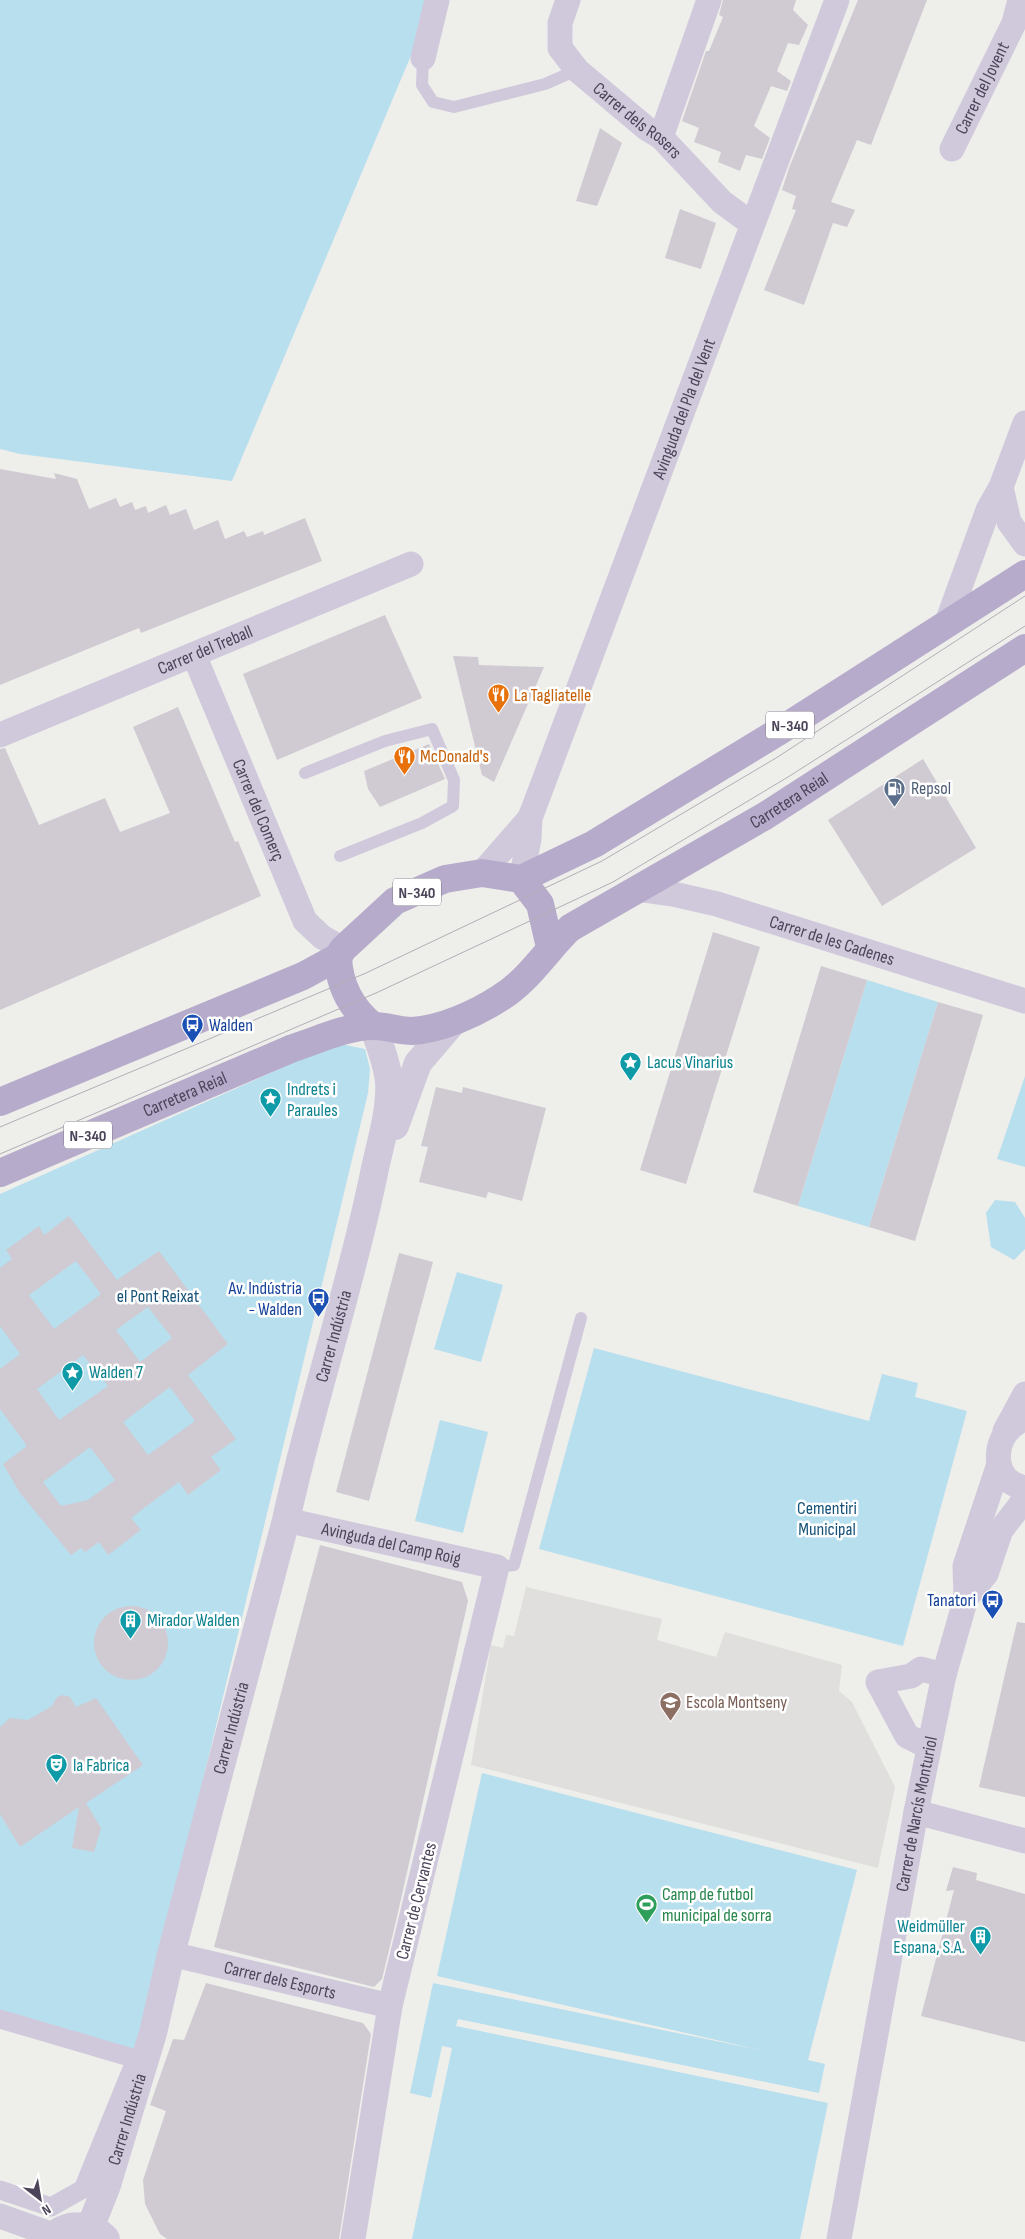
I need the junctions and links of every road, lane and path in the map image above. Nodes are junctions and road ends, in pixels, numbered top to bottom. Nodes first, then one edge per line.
1 (437, 0) edge
2 (568, 0) edge
3 (709, 0) edge
4 (837, 0) edge
5 (1020, 0) edge
6 (423, 58) joint
7 (577, 70) junction
8 (661, 137) junction
9 (952, 149) dead end
10 (752, 224) junction
11 (1025, 422) edge
12 (1001, 487) junction
13 (1025, 544) edge
14 (411, 564) dead end
15 (1025, 574) edge
16 (946, 625) junction
17 (1025, 648) edge
18 (194, 655) junction
19 (0, 735) edge
20 (304, 774) dead end
21 (530, 828) junction
22 (571, 855) junction
23 (340, 856) dead end
24 (482, 873) junction
25 (521, 878) junction
26 (637, 889) junction
27 (550, 947) junction
28 (340, 953) junction
29 (1025, 1001) edge
30 (454, 1022) junction
31 (373, 1026) junction
32 (0, 1102) edge
33 (0, 1173) edge
34 (363, 1225) junction
35 (581, 1318) dead end
36 (1025, 1394) edge
37 (1025, 1418) edge
38 (1004, 1433) junction
39 (999, 1464) junction
40 (1025, 1488) edge
41 (1025, 1499) edge
42 (286, 1520) junction
43 (497, 1567) junction
44 (966, 1598) junction
45 (944, 1675) junction
46 (929, 1747) junction
47 (916, 1812) junction
48 (1025, 1841) edge
49 (171, 1954) junction
50 (390, 2006) junction
51 (0, 2019) edge
52 (0, 2190) edge
53 (0, 2216) edge
54 (98, 2233) edge
55 (52, 2237) edge
56 (353, 2239) edge
57 (839, 2239) edge

1 - 6 street
2 - 7 street, Carrer dels Rosers
3 - 8 street
4 - 10 street, Avinguda del Pla del Vent
5 - 9 street, Carrer del Jovent
6 - 7 lane
7 - 8 street, Carrer dels Rosers
8 - 10 street, Carrer dels Rosers
10 - 21 street, Avinguda del Pla del Vent
11 - 12 street
12 - 13 street
12 - 16 street
14 - 18 street, Carrer del Treball
15 - 16 main road, N-340
16 - 22 main road, N-340
17 - 26 main road, Carretera Reial / N-340
18 - 19 street, Carrer del Treball
18 - 28 street, Carrer del Comerç
20 - 23 lane
21 - 22 street
21 - 24 street, Avinguda del Pla del Vent
21 - 25 street, Avinguda del Pla del Vent
22 - 25 main road, N-340
24 - 25 main road, N-340
24 - 28 main road, N-340
25 - 27 main road
26 - 27 main road, Carretera Reial / N-340
26 - 29 street, Carrer de les Cadenes
27 - 30 main road, Carretera Reial / N-340
28 - 31 main road
28 - 32 main road, N-340
30 - 31 main road, Carretera Reial / N-340
30 - 34 street
31 - 33 main road, Carretera Reial / N-340
31 - 34 street
34 - 42 street, Carrer Indústria
35 - 43 lane
36 - 38 street
37 - 38 street
38 - 39 street, Carrer de Narcís Monturiol
39 - 40 street
39 - 44 street, Carrer de Narcís Monturiol
41 - 44 street, Carrer de Narcís Monturiol
42 - 43 street, Avinguda del Camp Roig
42 - 49 street, Carrer Indústria
43 - 50 street, Carrer de Cervantes
44 - 45 street, Carrer de Narcís Monturiol
45 - 46 street, Carrer de Narcís Monturiol
45 - 46 street
46 - 47 street, Carrer de Narcís Monturiol
47 - 48 street
47 - 57 street, Carrer de Narcís Monturiol
49 - 50 street, Carrer dels Esports
49 - 54 street, Carrer Indústria
50 - 56 street, Carrer de Cervantes
51 - 52 street
53 - 55 street
54 - 55 street

